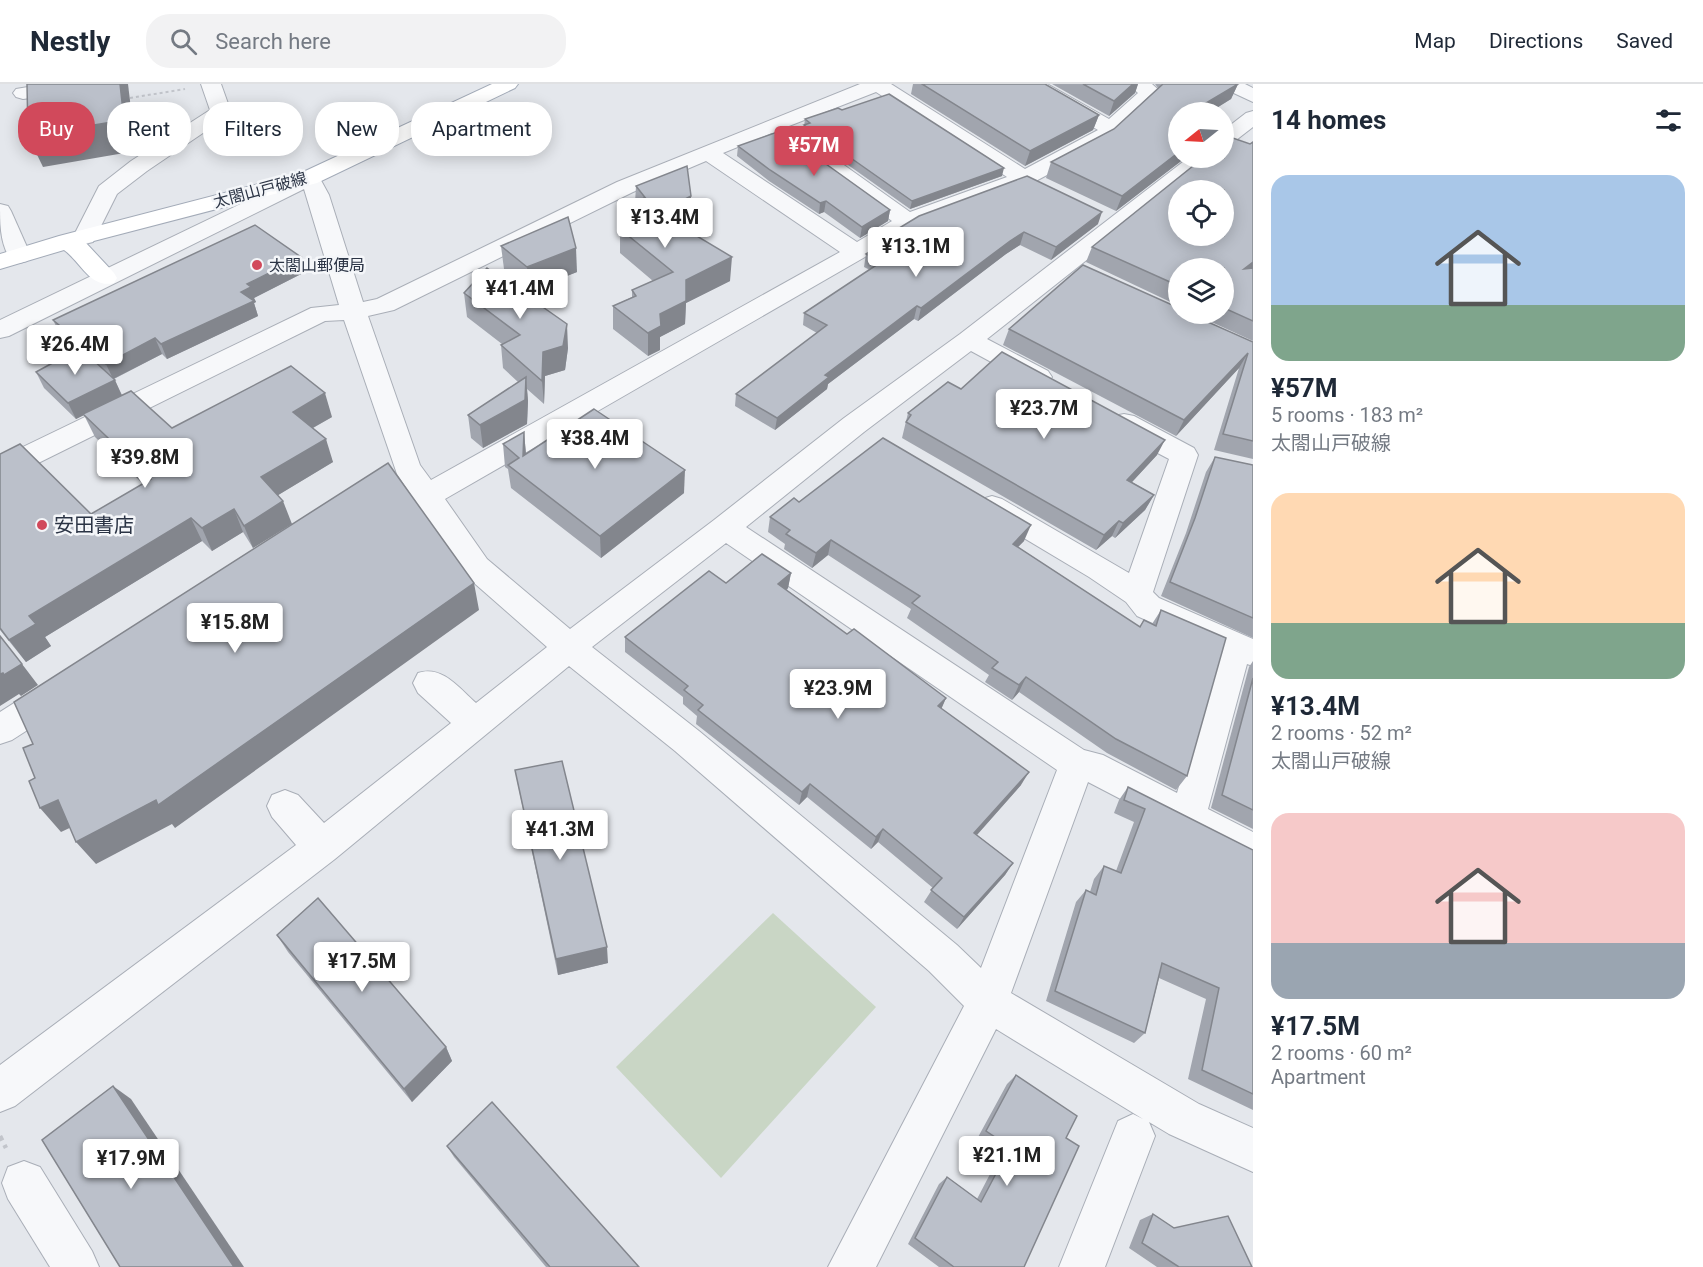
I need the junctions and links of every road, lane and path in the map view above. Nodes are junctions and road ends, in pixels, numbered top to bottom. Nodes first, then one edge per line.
1 (91, 84) edge
2 (211, 84) edge
3 (508, 84) edge
4 (878, 84) edge
5 (1033, 84) edge
6 (1138, 84) edge
7 (1230, 84) edge
8 (22, 93) dead end
9 (1253, 96) edge
10 (1253, 117) edge
11 (774, 125) junction
12 (1111, 129) junction
13 (1234, 132) edge
14 (708, 153) junction
15 (1186, 168) edge
16 (309, 178) junction
17 (1024, 178) junction
18 (1045, 188) edge
19 (0, 211) edge
20 (907, 221) junction
21 (76, 239) junction
22 (857, 252) junction
23 (10, 259) edge
24 (1065, 264) junction
25 (1090, 275) edge
26 (105, 278) junction
27 (354, 312) junction
28 (0, 330) edge
29 (969, 340) junction
30 (1063, 390) edge
31 (1103, 412) edge
32 (854, 425) junction
33 (882, 441) edge
34 (0, 470) edge
35 (971, 494) edge
36 (427, 496) junction
37 (725, 528) junction
38 (1137, 594) junction
39 (569, 647) junction
40 (1245, 650) edge
41 (79, 679) edge
42 (430, 683) dead end
43 (475, 723) junction
44 (0, 730) edge
45 (1077, 764) junction
46 (285, 806) dead end
47 (1188, 817) junction
48 (322, 848) junction
49 (1253, 851) edge
50 (988, 1002) junction
51 (0, 1091) edge
52 (1133, 1136) dead end
53 (1253, 1150) edge
54 (24, 1184) dead end
55 (861, 1263) edge
56 (76, 1267) edge
57 (1082, 1267) edge

1 - 8 street
2 - 21 street
3 - 16 main road, 太閤山戸破線
4 - 11 street
4 - 17 street
5 - 12 street
6 - 12 street
7 - 9 street
10 - 13 street
11 - 14 street
11 - 20 street
12 - 17 street
14 - 22 street
14 - 27 street
15 - 24 street
16 - 21 main road, 太閤山戸破線
16 - 26 street
16 - 27 street
17 - 18 street
17 - 20 street
19 - 23 street
20 - 22 street
21 - 23 main road, 太閤山戸破線
21 - 26 main road
22 - 36 street
24 - 25 street
24 - 29 street
26 - 28 street
27 - 34 street
27 - 36 street
29 - 30 street
29 - 32 street
31 - 38 street
32 - 33 street
32 - 37 street
35 - 38 street
36 - 39 street
37 - 39 street
37 - 45 street
38 - 40 street
39 - 43 street
39 - 50 street
40 - 47 street
41 - 44 street
42 - 43 street
43 - 48 street
45 - 47 street
45 - 50 street
46 - 48 street
47 - 49 street
48 - 51 street
50 - 53 street
50 - 55 street
52 - 57 street
54 - 56 street

